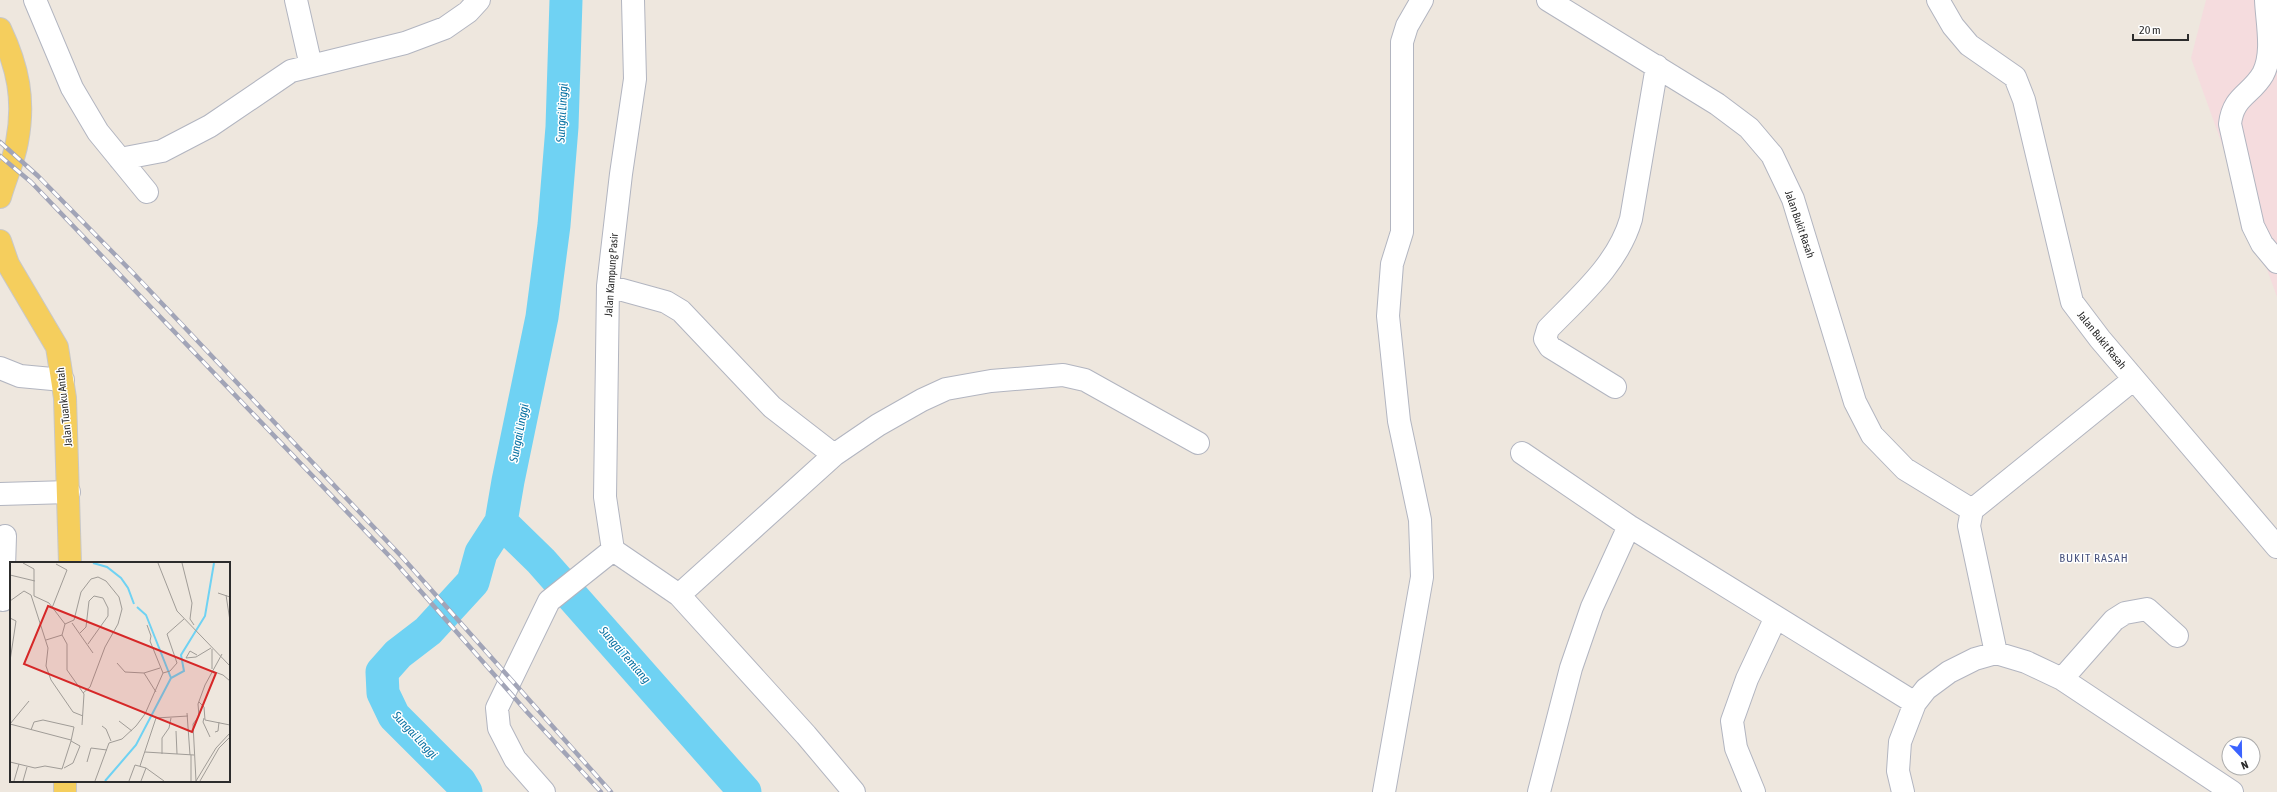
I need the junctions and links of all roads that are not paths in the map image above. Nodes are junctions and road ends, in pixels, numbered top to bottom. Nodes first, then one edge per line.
1 (35, 0) edge
2 (296, 0) edge
3 (479, 0) edge
4 (633, 0) edge
5 (1422, 0) edge
6 (1548, 0) edge
7 (1938, 0) edge
8 (2266, 0) edge
9 (0, 29) edge
10 (2273, 53) edge
11 (311, 66) junction
12 (1657, 66) junction
13 (120, 159) junction
14 (147, 192) dead end
15 (0, 197) edge
16 (0, 241) edge
17 (2277, 262) edge
18 (608, 286) junction
19 (0, 368) edge
20 (2134, 379) junction
21 (63, 380) junction
22 (1615, 387) dead end
23 (1198, 443) dead end
24 (1522, 453) dead end
25 (834, 455) junction
26 (69, 492) junction
27 (0, 494) edge
28 (1972, 510) junction
29 (1629, 526) junction
30 (5, 536) dead end
31 (2277, 547) edge
32 (614, 550) junction
33 (70, 562) edge
34 (679, 595) junction
35 (5, 600) edge
36 (1776, 617) junction
37 (2177, 636) dead end
38 (1996, 653) junction
39 (2062, 679) junction
40 (1915, 703) junction
41 (2222, 789) edge
42 (544, 792) edge
43 (854, 792) edge
44 (1384, 792) edge
45 (1539, 792) edge
46 (1754, 792) edge
47 (1903, 792) edge

1 - 13 street
2 - 11 street
3 - 11 street
4 - 18 street, Jalan Kampung Pasir
5 - 44 street
6 - 12 street, Jalan Bukit Rasah
7 - 20 street, Jalan Bukit Rasah
8 - 10 street
9 - 15 main road
10 - 17 street
11 - 13 street
12 - 22 street
12 - 28 street, Jalan Bukit Rasah
13 - 14 street
16 - 21 main road, Jalan Tuanku Antah
18 - 25 street
18 - 32 street, Jalan Kampung Pasir
19 - 21 street
20 - 28 street
20 - 31 street, Jalan Bukit Rasah
21 - 26 main road, Jalan Tuanku Antah
23 - 25 street
24 - 29 street
25 - 34 street
26 - 27 street
26 - 33 main road, Jalan Tuanku Antah
28 - 38 street
29 - 36 street
29 - 45 street
30 - 35 street
32 - 34 street
32 - 42 street
34 - 43 street
36 - 40 street
36 - 46 street
37 - 39 street
38 - 39 street
38 - 40 street
39 - 41 street
40 - 47 street

